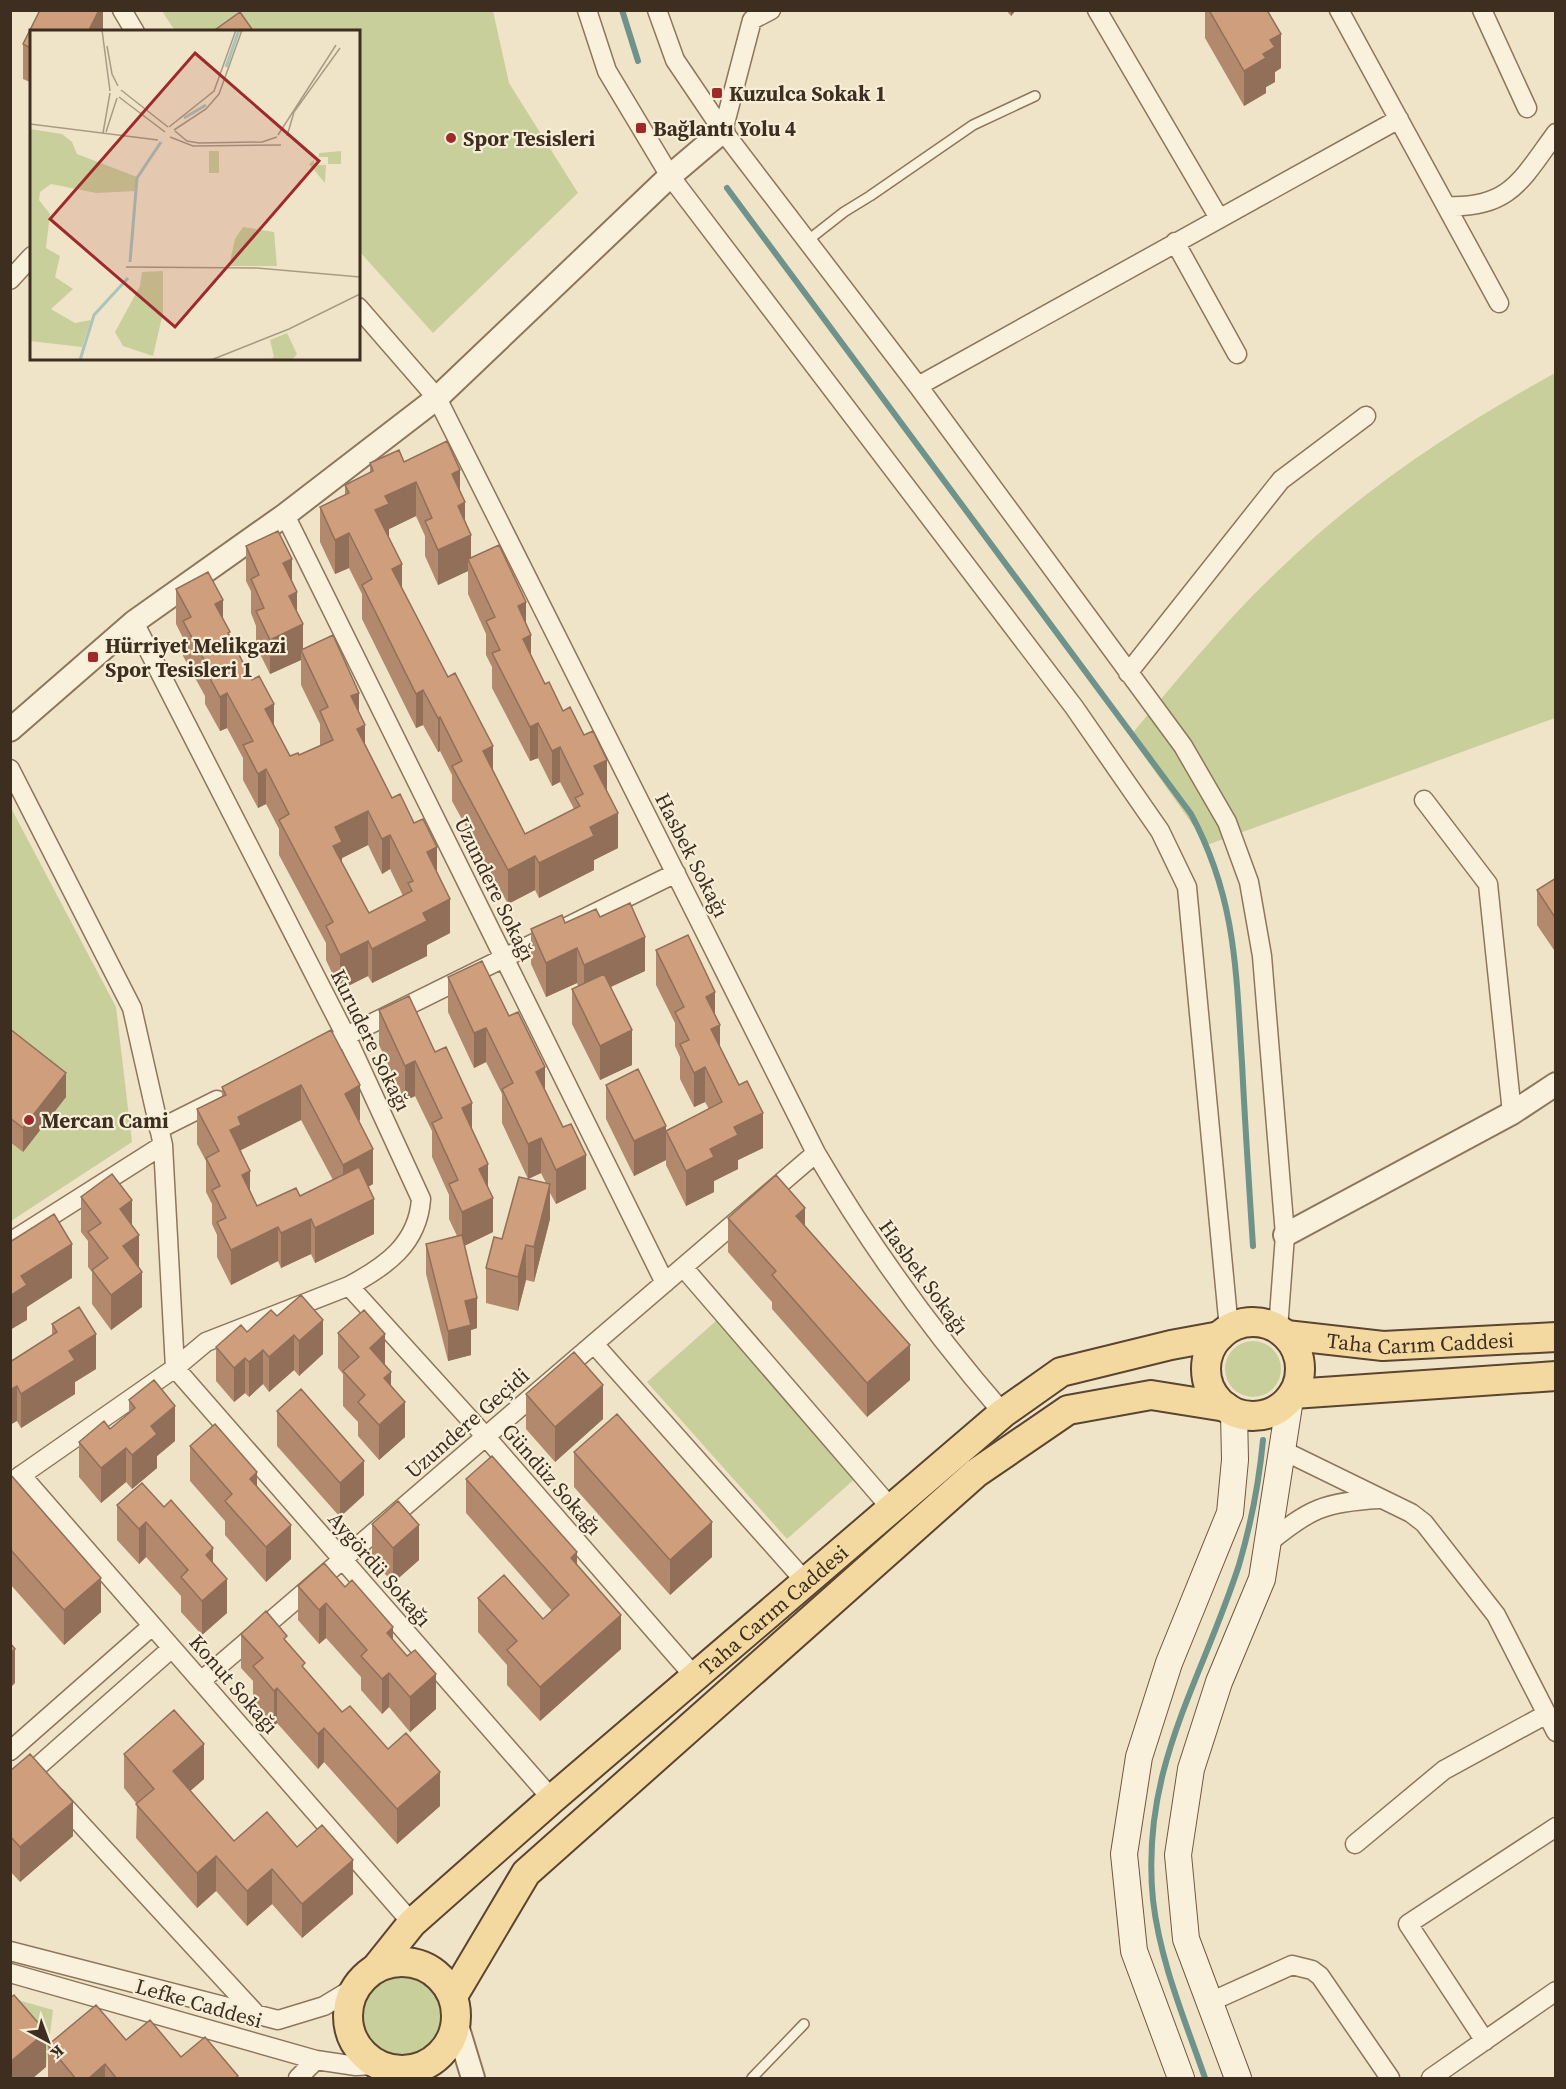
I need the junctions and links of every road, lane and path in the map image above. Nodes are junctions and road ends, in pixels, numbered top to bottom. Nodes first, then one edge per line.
1 (122, 10) edge
2 (586, 10) edge
3 (657, 10) edge
4 (771, 10) edge
5 (1097, 10) edge
6 (1339, 10) edge
7 (1482, 10) edge
8 (134, 30) edge
9 (1035, 96) dead end
10 (1527, 108) dead end
11 (1399, 119) junction
12 (723, 131) junction
13 (1556, 133) edge
14 (670, 176) junction
15 (1446, 206) junction
16 (1219, 218) junction
17 (807, 241) junction
18 (1175, 242) junction
19 (30, 258) edge
20 (10, 280) edge
21 (1499, 303) dead end
22 (360, 309) edge
23 (1237, 354) dead end
24 (918, 386) junction
25 (437, 398) junction
26 (1366, 416) dead end
27 (285, 515) junction
28 (134, 622) junction
29 (1128, 673) junction
30 (10, 730) edge
31 (10, 769) edge
32 (1424, 800) dead end
33 (676, 873) junction
34 (504, 958) junction
35 (346, 1036) junction
36 (325, 1047) edge
37 (1556, 1084) edge
38 (232, 1093) edge
39 (1512, 1113) junction
40 (161, 1137) junction
41 (816, 1153) junction
42 (1285, 1235) junction
43 (10, 1242) edge
44 (683, 1267) junction
45 (665, 1283) junction
46 (349, 1286) junction
47 (1282, 1332) junction
48 (1224, 1333) junction
49 (1556, 1337) edge
50 (594, 1344) junction
51 (175, 1368) junction
52 (1556, 1376) edge
53 (1291, 1397) junction
54 (1230, 1410) junction
55 (1003, 1413) junction
56 (486, 1437) junction
57 (1282, 1450) junction
58 (16, 1479) edge
59 (1382, 1498) junction
60 (890, 1507) junction
61 (1268, 1544) junction
62 (343, 1560) junction
63 (804, 1580) junction
64 (152, 1626) junction
65 (172, 1648) junction
66 (694, 1676) junction
67 (201, 1681) junction
68 (1545, 1715) junction
69 (1556, 1732) edge
70 (10, 1751) edge
71 (33, 1772) junction
72 (10, 1791) edge
73 (552, 1799) junction
74 (1556, 1827) edge
75 (1355, 1844) dead end
76 (412, 1923) junction
77 (10, 1951) edge
78 (10, 1973) edge
79 (367, 1977) junction
80 (1556, 1991) edge
81 (1210, 2002) junction
82 (455, 2009) junction
83 (256, 2014) junction
84 (804, 2024) dead end
85 (1485, 2041) junction
86 (316, 2060) junction
87 (387, 2071) edge
88 (298, 2079) edge
89 (473, 2079) edge
90 (752, 2079) edge
91 (1181, 2079) edge
92 (1238, 2079) edge
93 (1390, 2079) edge
94 (1431, 2079) edge

1 - 8 street
2 - 14 street
3 - 12 street
4 - 12 street
5 - 16 street
6 - 11 street
7 - 10 street
9 - 17 lane
11 - 15 street
11 - 16 street
12 - 14 street
12 - 17 street
13 - 15 street
14 - 25 street
14 - 48 street
15 - 21 street
16 - 18 street
17 - 24 street
18 - 23 street
18 - 24 street
19 - 20 street
22 - 25 street, Hasbek Sokağı
24 - 29 street
25 - 27 street
25 - 33 street, Hasbek Sokağı
26 - 29 street
27 - 28 street
27 - 34 street, Uzundere Sokağı
28 - 30 street
28 - 35 street, Kurudere Sokağı
29 - 42 street
31 - 40 street
32 - 39 street
33 - 34 street
33 - 41 street, Hasbek Sokağı
34 - 35 street
34 - 45 street, Uzundere Sokağı
35 - 36 street
35 - 46 street, Kurudere Sokağı
37 - 39 street
38 - 40 street
39 - 42 street
40 - 43 street
40 - 51 street
41 - 44 street, Uzundere Geçidi
41 - 55 street, Hasbek Sokağı
42 - 47 street
44 - 45 street, Uzundere Geçidi
44 - 60 street
45 - 50 street, Uzundere Geçidi
46 - 51 street, Kurudere Sokağı
46 - 56 street, Gündüz Sokağı
47 - 48 main road
47 - 49 main road, Taha Carım Caddesi
47 - 53 main road
48 - 54 main road
48 - 55 main road, Taha Carım Caddesi
50 - 56 street, Uzundere Geçidi
50 - 63 street
51 - 58 street, Kurudere Sokağı
51 - 62 street, Aygördü Sokağı
52 - 53 main road, Taha Carım Caddesi
53 - 54 main road
53 - 57 main road
54 - 82 main road, Taha Carım Caddesi
54 - 91 main road
55 - 60 main road, Taha Carım Caddesi
56 - 62 street, Uzundere Geçidi
56 - 66 street, Gündüz Sokağı
57 - 59 street
57 - 61 main road
58 - 64 street, Konut Sokağı
59 - 61 street
59 - 68 street
60 - 63 main road, Taha Carım Caddesi
61 - 81 main road
62 - 67 street, Uzundere Geçidi
62 - 73 street, Aygördü Sokağı
63 - 66 main road, Taha Carım Caddesi
64 - 65 street, Konut Sokağı
64 - 70 street
65 - 67 street, Konut Sokağı
65 - 71 street
66 - 73 main road, Taha Carım Caddesi
67 - 76 street, Konut Sokağı
68 - 69 street
68 - 75 street
71 - 72 street
71 - 83 street
73 - 76 main road, Taha Carım Caddesi
74 - 85 street
76 - 79 main road, Taha Carım Caddesi
77 - 83 street, Lefke Caddesi
78 - 86 street, Lefke Caddesi
79 - 82 main road
79 - 83 street, Lefke Caddesi
79 - 87 main road
80 - 85 street
81 - 92 main road
81 - 93 street
82 - 87 main road
82 - 89 street
84 - 90 lane
85 - 94 street
86 - 87 street, Lefke Caddesi
86 - 88 street

